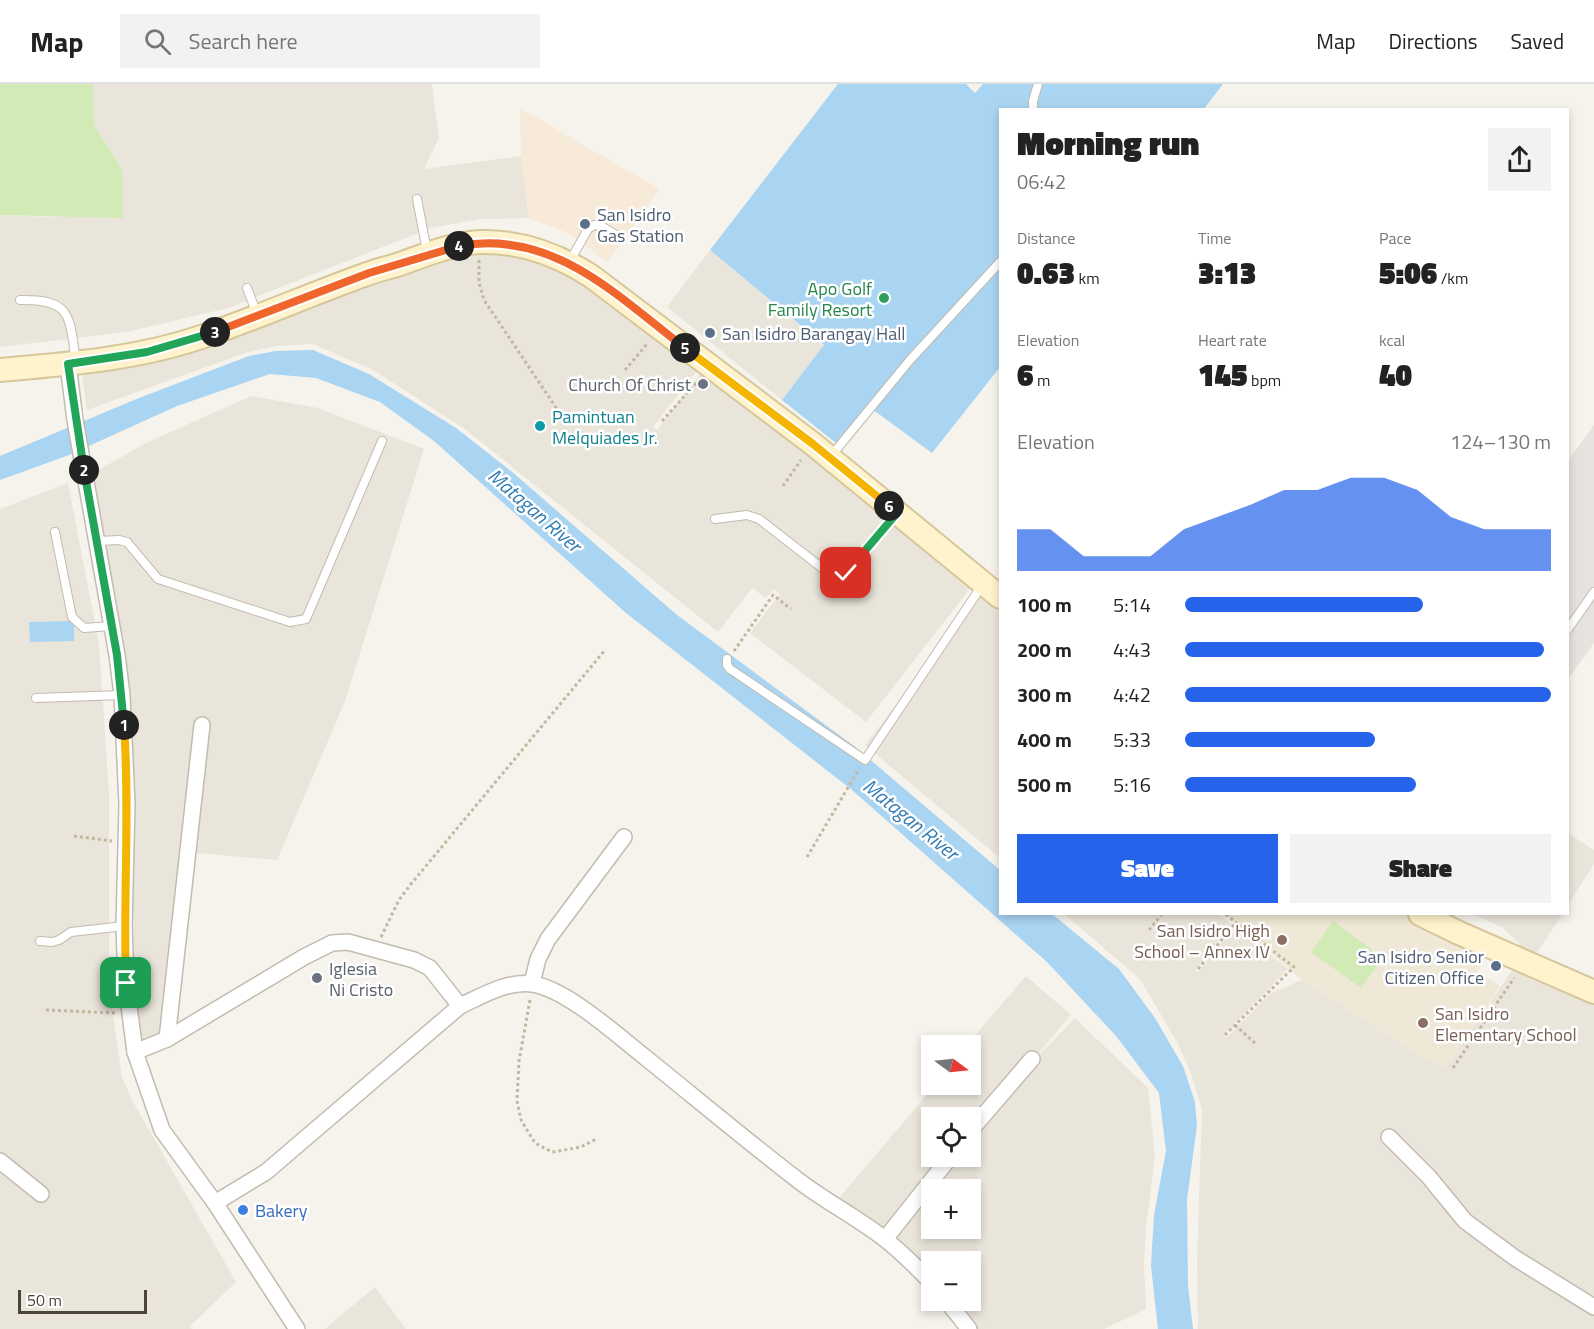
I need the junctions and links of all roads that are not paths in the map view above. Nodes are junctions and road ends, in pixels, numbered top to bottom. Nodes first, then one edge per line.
1 (1038, 84) edge
2 (1033, 108) edge
3 (417, 199) dead end
4 (621, 238) dead end
5 (428, 254) junction
6 (569, 262) junction
7 (999, 263) edge
8 (247, 288) dead end
9 (20, 300) dead end
10 (258, 315) junction
11 (72, 364) junction
12 (0, 370) edge
13 (382, 441) dead end
14 (821, 451) junction
15 (897, 513) junction
16 (715, 519) dead end
17 (55, 532) dead end
18 (97, 541) junction
19 (992, 590) edge
20 (1594, 592) edge
21 (111, 626) junction
22 (1569, 628) edge
23 (727, 659) road end
24 (122, 695) junction
25 (36, 698) dead end
26 (202, 725) dead end
27 (624, 837) dead end
28 (1422, 915) edge
29 (124, 926) junction
30 (40, 941) dead end
31 (532, 983) junction
32 (1594, 992) edge
33 (460, 1006) junction
34 (167, 1039) junction
35 (135, 1052) junction
36 (1032, 1059) dead end
37 (981, 1118) edge
38 (1389, 1137) dead end
39 (0, 1161) edge
40 (942, 1167) edge
41 (41, 1194) dead end
42 (215, 1203) junction
43 (885, 1239) junction
44 (921, 1273) edge
45 (1594, 1307) edge
46 (955, 1311) edge
47 (297, 1329) edge
48 (969, 1329) edge

1 - 2 lane
3 - 5 lane
4 - 6 lane
5 - 6 street
5 - 10 street
6 - 14 street
7 - 14 lane
8 - 10 lane
9 - 11 lane
10 - 11 street
11 - 12 street
11 - 18 street
13 - 18 lane
14 - 15 street
15 - 16 lane
15 - 19 street
17 - 21 lane
18 - 21 street
19 - 23 lane
20 - 22 lane
21 - 24 street
24 - 25 lane
24 - 29 street
26 - 34 street
27 - 31 street
28 - 32 street
29 - 30 lane
29 - 35 street
31 - 33 street
31 - 43 street
33 - 34 street
33 - 42 street
34 - 35 street
35 - 42 street
36 - 37 street
38 - 45 street
39 - 41 street
40 - 43 street
42 - 47 street
43 - 44 street
46 - 48 street

